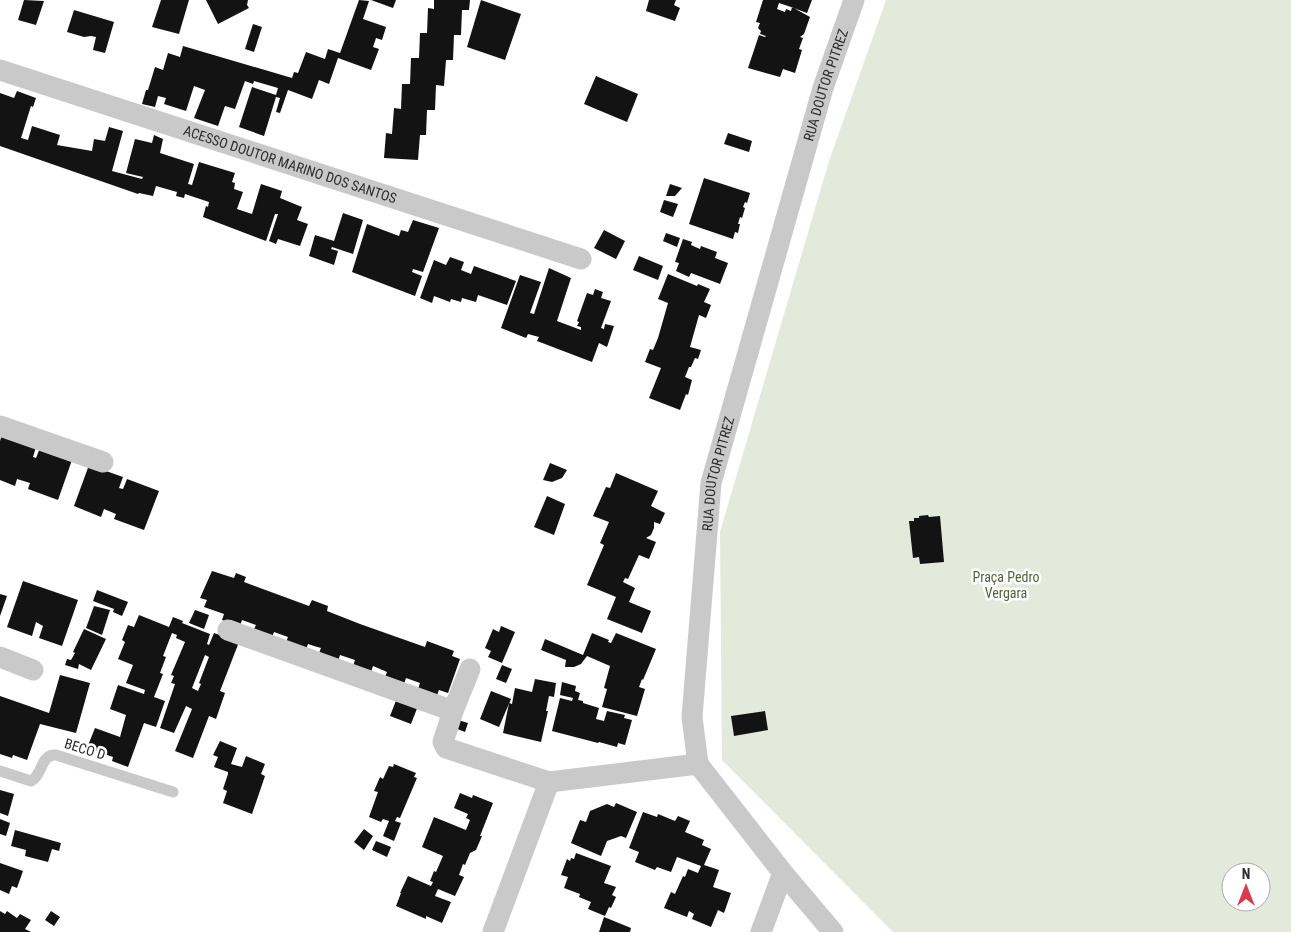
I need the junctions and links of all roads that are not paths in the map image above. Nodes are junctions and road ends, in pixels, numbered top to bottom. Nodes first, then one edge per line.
1 (854, 0) edge
2 (0, 70) edge
3 (581, 259) dead end
4 (0, 426) edge
5 (103, 462) dead end
6 (228, 630) dead end
7 (0, 657) edge
8 (470, 669) dead end
9 (33, 670) dead end
10 (453, 711) junction
11 (698, 764) junction
12 (0, 771) edge
13 (549, 782) junction
14 (173, 792) dead end
15 (783, 873) junction
16 (494, 932) edge
17 (762, 932) edge
18 (832, 932) edge

1 - 11 street, RUA DOUTOR PITREZ
2 - 3 street, ACESSO DOUTOR MARINO DOS SANTOS
4 - 5 street
6 - 10 street
7 - 9 street
8 - 10 street
10 - 13 street
11 - 13 street
11 - 15 street
12 - 14 lane, BECO D
13 - 16 street
15 - 17 street
15 - 18 street

